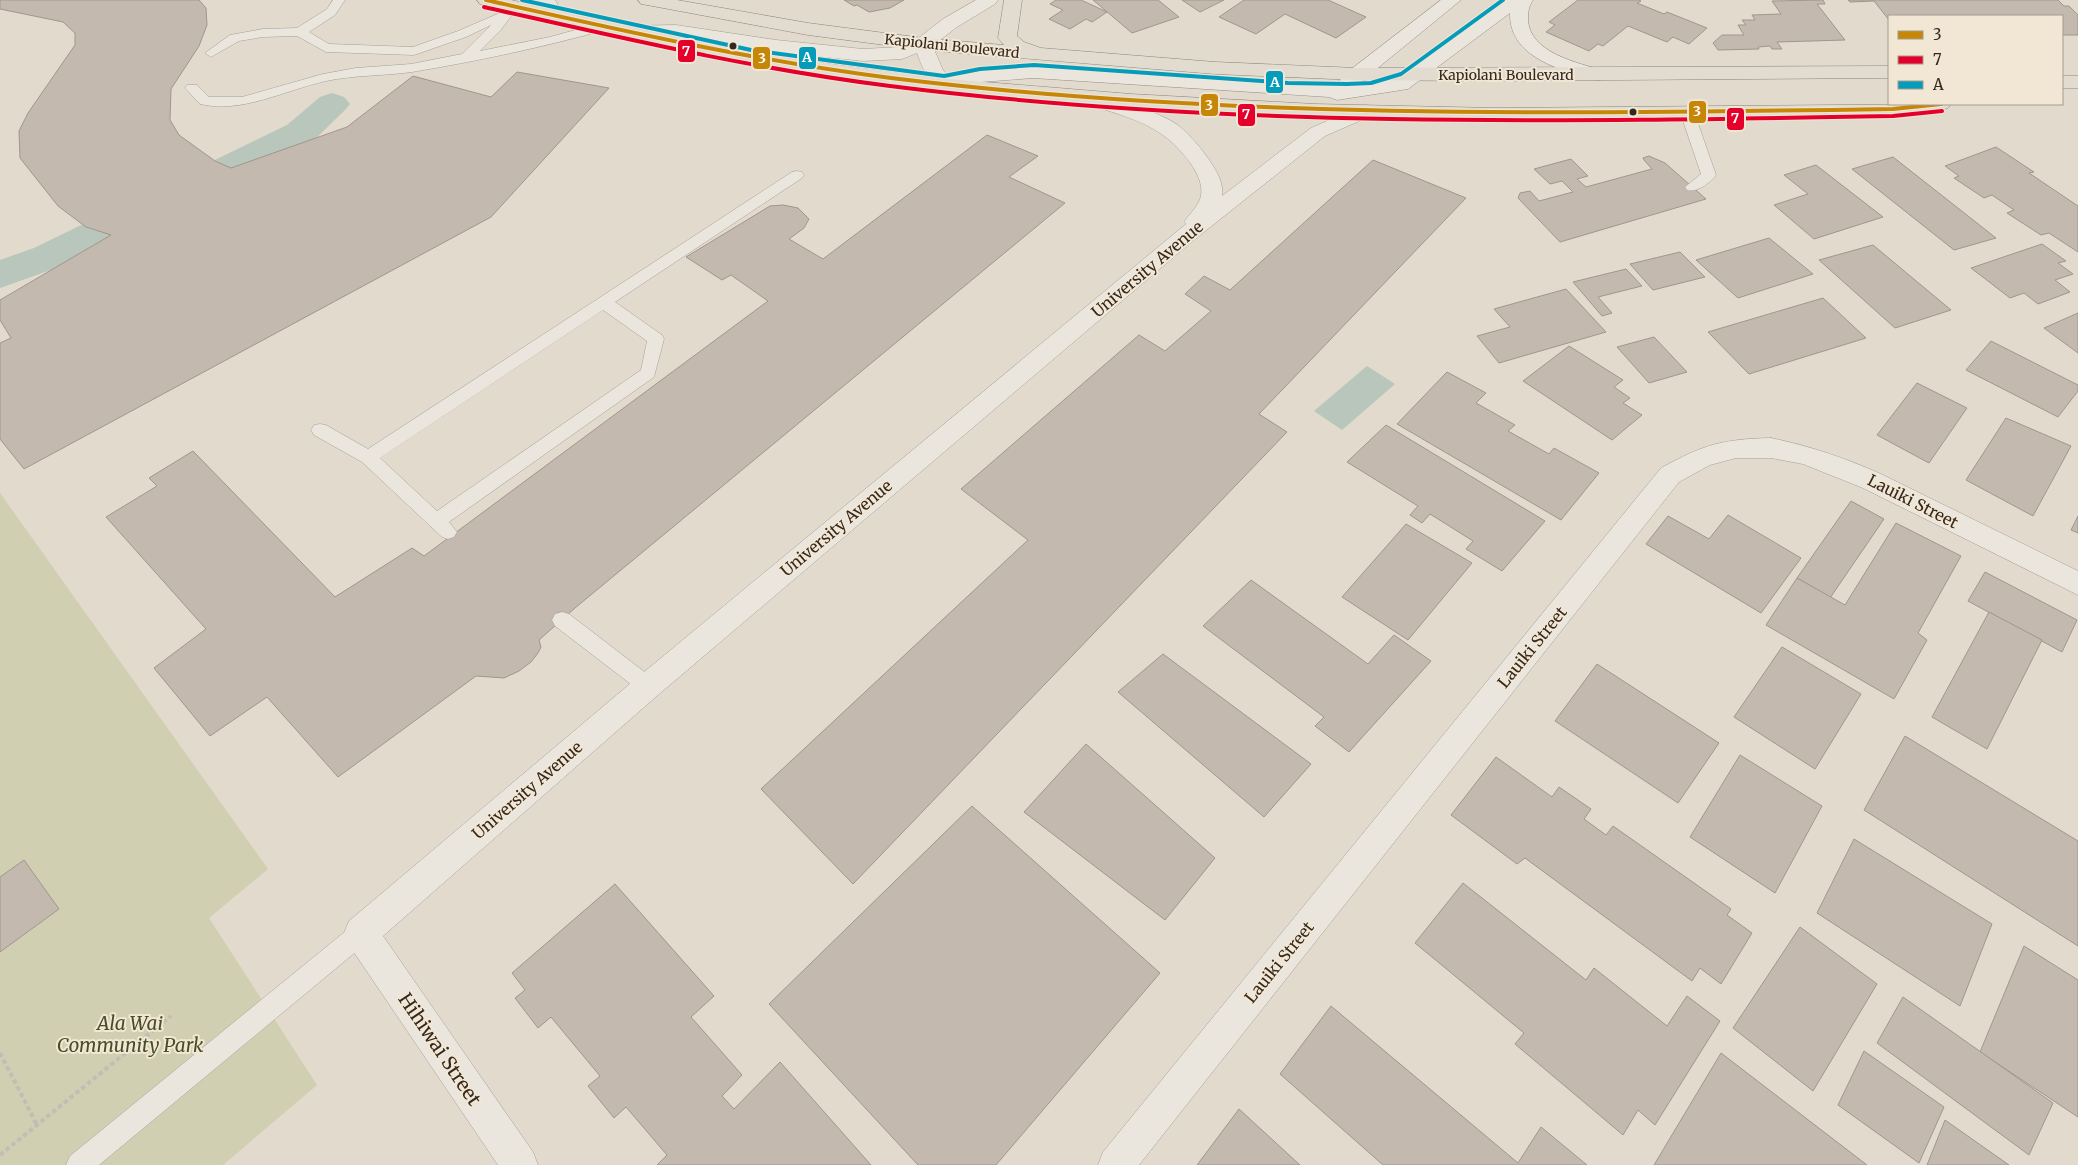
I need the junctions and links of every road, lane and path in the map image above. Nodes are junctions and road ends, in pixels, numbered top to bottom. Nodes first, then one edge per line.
1 (339, 0) edge
2 (486, 0) edge
3 (546, 0) edge
4 (647, 0) edge
5 (989, 0) edge
6 (1013, 0) edge
7 (1452, 0) edge
8 (1516, 0) edge
9 (1524, 0) edge
10 (509, 10) junction
11 (556, 16) junction
12 (604, 26) junction
13 (300, 32) junction
14 (627, 32) junction
15 (923, 44) junction
16 (211, 53) dead end
17 (1042, 55) junction
18 (466, 57) junction
19 (1888, 72) edge
20 (1356, 74) junction
21 (1415, 75) junction
22 (1598, 75) junction
23 (2063, 82) edge
24 (2078, 82) edge
25 (944, 84) junction
26 (192, 88) dead end
27 (1339, 91) junction
28 (1085, 97) junction
29 (1931, 105) edge
30 (1319, 110) junction
31 (1366, 111) junction
32 (1687, 112) junction
33 (1318, 132) junction
34 (797, 175) dead end
35 (1692, 187) dead end
36 (1181, 239) junction
37 (604, 302) junction
38 (320, 430) dead end
39 (368, 457) junction
40 (2078, 584) edge
41 (562, 620) dead end
42 (648, 686) junction
43 (361, 933) junction
44 (171, 1016) dead end
45 (0, 1053) edge
46 (38, 1125) junction
47 (0, 1155) edge
48 (79, 1165) edge
49 (520, 1165) edge
50 (1116, 1165) edge

1 - 13 lane
2 - 10 main road
3 - 11 street
4 - 15 main road, Kapiolani Boulevard
5 - 15 street
6 - 17 main road
7 - 20 street
8 - 21 street, University Avenue
9 - 22 street
10 - 11 main road
10 - 13 lane
10 - 18 lane
11 - 12 main road
12 - 14 main road
12 - 18 lane
13 - 16 lane
14 - 15 street
14 - 25 main road
15 - 17 main road, Kapiolani Boulevard
15 - 25 street
17 - 20 main road, Kapiolani Boulevard
18 - 26 lane
19 - 22 main road, Kapiolani Boulevard
20 - 21 main road, Kapiolani Boulevard
20 - 27 street
21 - 22 main road, Kapiolani Boulevard
21 - 27 street
21 - 31 street, University Avenue
23 - 24 main road
25 - 27 street
25 - 28 main road
27 - 30 street
28 - 30 main road
28 - 36 street
29 - 32 main road
30 - 31 main road
30 - 33 street
31 - 32 main road
31 - 33 street, University Avenue
32 - 35 lane
33 - 36 street, University Avenue
34 - 37 lane
36 - 42 street, University Avenue
37 - 39 lane
37 - 39 lane
38 - 39 lane
40 - 50 street, Lauiki Street
41 - 42 lane
42 - 43 street, University Avenue
43 - 48 lane
43 - 49 street, Hihiwai Street
44 - 46 path
45 - 46 path
46 - 47 path

